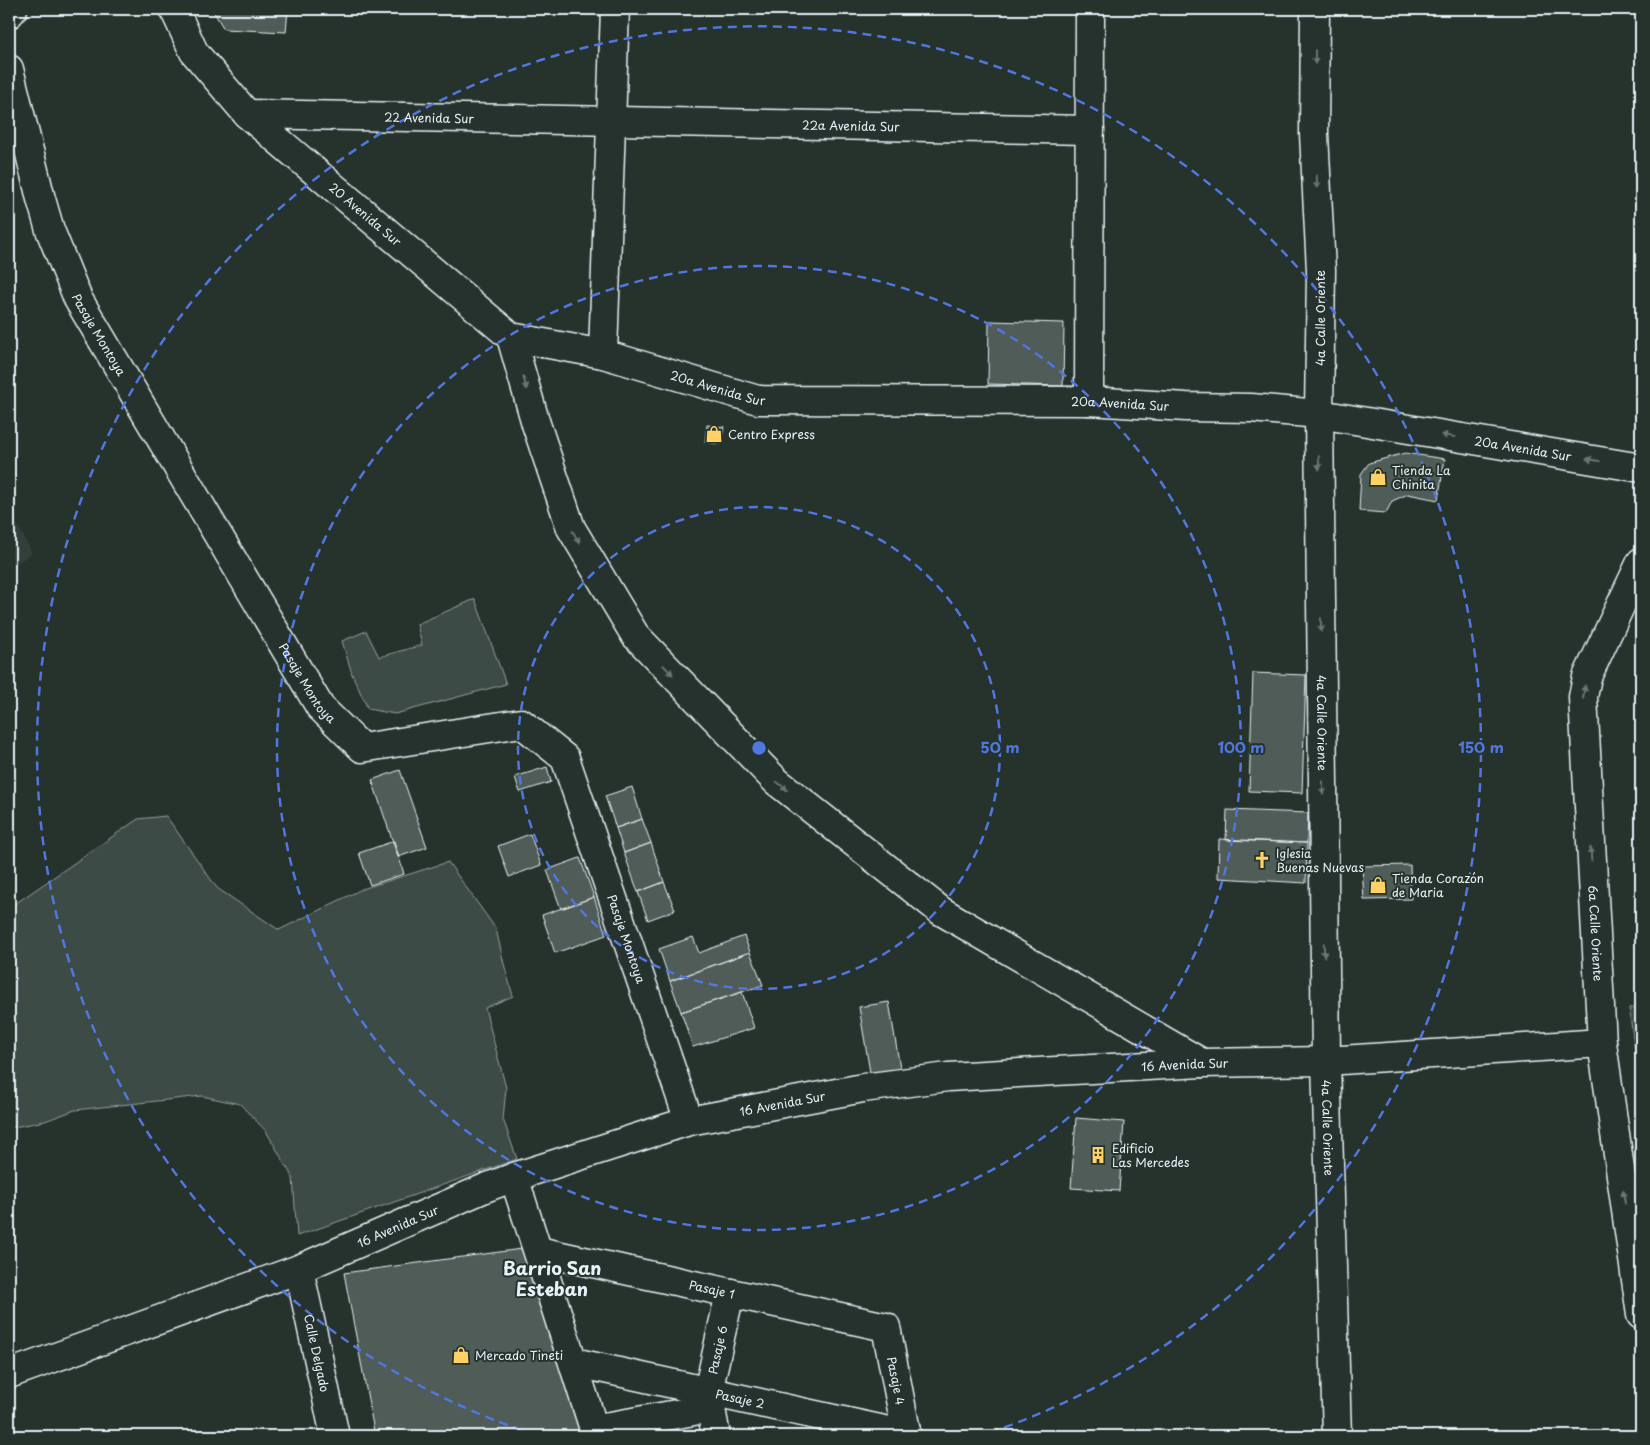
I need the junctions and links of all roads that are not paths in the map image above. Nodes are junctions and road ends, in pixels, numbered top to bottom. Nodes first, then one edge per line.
1 (13, 9) edge
2 (174, 9) edge
3 (615, 9) edge
4 (1090, 9) edge
5 (1315, 9) edge
6 (9, 14) edge
7 (9, 70) edge
8 (247, 114) junction
9 (611, 122) junction
10 (1090, 130) junction
11 (512, 336) junction
12 (603, 354) junction
13 (1089, 401) junction
14 (1319, 414) junction
15 (1641, 468) edge
16 (1641, 562) edge
17 (1602, 1043) junction
18 (1326, 1061) junction
19 (1202, 1064) junction
20 (689, 1121) junction
21 (514, 1177) junction
22 (538, 1251) junction
23 (299, 1269) junction
24 (730, 1293) junction
25 (1641, 1315) edge
26 (886, 1327) joint
27 (573, 1362) junction
28 (9, 1374) edge
29 (709, 1400) junction
30 (812, 1425) edge
31 (335, 1436) edge
32 (716, 1436) edge
33 (907, 1436) edge
34 (1337, 1436) edge

1 - 6 street
2 - 8 street, 20 Avenida Sur
3 - 9 street
4 - 10 street
5 -> 14 street, 4a Calle Oriente
7 - 20 street, Pasaje Montoya
8 - 9 street, 22 Avenida Sur
8 - 11 street, 20 Avenida Sur
9 - 10 street, 22a Avenida Sur
9 - 12 street
10 - 13 street
11 - 12 street, 20 Avenida Sur
11 -> 19 street
12 - 13 street, 20a Avenida Sur
13 - 14 street, 20a Avenida Sur
15 -> 14 street, 20a Avenida Sur
14 -> 18 street, 4a Calle Oriente
17 -> 16 street, 6a Calle Oriente
17 - 18 street, 16 Avenida Sur
25 -> 17 street, 6a Calle Oriente
18 - 19 street, 16 Avenida Sur
18 - 34 street, 4a Calle Oriente
19 - 20 street, 16 Avenida Sur
20 - 21 street, 16 Avenida Sur
21 - 22 street
21 - 23 street, 16 Avenida Sur
22 - 24 street, Pasaje 1
22 - 27 street
23 - 28 street, 16 Avenida Sur
23 - 31 street, Calle Delgado
24 - 26 street, Pasaje 1
24 - 29 street, Pasaje 6
26 - 33 street, Pasaje 4
27 - 29 street, Pasaje 2
27 - 29 street
29 - 30 street, Pasaje 2
29 - 32 street, Pasaje 6
30 - 33 street, Pasaje 2

